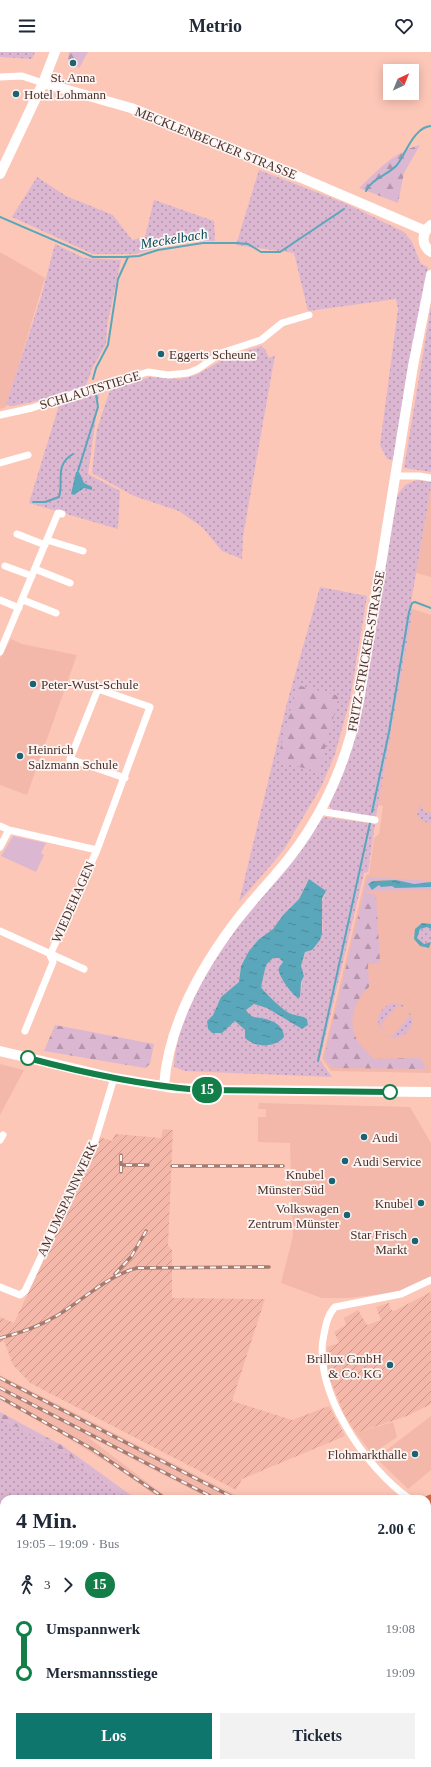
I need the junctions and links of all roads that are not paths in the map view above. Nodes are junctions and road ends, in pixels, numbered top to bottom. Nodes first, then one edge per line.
1 (55, 52) edge
2 (0, 77) edge
3 (43, 82) junction
4 (0, 174) edge
5 (428, 228) edge
6 (431, 252) edge
7 (431, 276) edge
8 (309, 315) dead end
9 (0, 415) edge
10 (28, 455) dead end
11 (0, 463) edge
12 (395, 476) junction
13 (431, 478) edge
14 (62, 514) dead end
15 (16, 534) dead end
16 (46, 543) junction
17 (83, 551) dead end
18 (5, 566) dead end
19 (33, 573) junction
20 (70, 583) dead end
21 (0, 600) edge
22 (23, 600) junction
23 (20, 608) junction
24 (56, 614) dead end
25 (0, 652) edge
26 (125, 778) junction
27 (319, 811) junction
28 (375, 820) dead end
29 (0, 826) edge
30 (9, 830) junction
31 (0, 847) edge
32 (97, 850) junction
33 (0, 931) edge
34 (50, 955) junction
35 (84, 969) dead end
36 (25, 1031) dead end
37 (0, 1051) edge
38 (114, 1078) junction
39 (164, 1086) junction
40 (431, 1092) edge
41 (431, 1280) edge
42 (0, 1287) edge
43 (404, 1495) edge

1 - 3 main road
2 - 3 street, MECKLENBECKER STRASSE
3 - 4 main road
3 - 5 main road, MECKLENBECKER STRASSE
5 - 6 main road, MECKLENBECKER STRASSE
7 - 12 main road, FRITZ-STRICKER-STRASSE
8 - 9 street, SCHLAUTSTIEGE
10 - 11 street
12 - 13 street
12 - 27 main road, FRITZ-STRICKER-STRASSE
14 - 16 street
15 - 16 street
16 - 17 street
16 - 19 street
18 - 19 street
19 - 20 street
19 - 22 street
21 - 23 street
22 - 23 street
22 - 24 street
23 - 25 street
26 - 26 street, WIEDEHAGEN
26 - 32 street, WIEDEHAGEN
27 - 28 street
27 - 39 main road, FRITZ-STRICKER-STRASSE
29 - 30 street
30 - 31 street
30 - 32 street
32 - 34 street, WIEDEHAGEN
33 - 34 street, WIEDEHAGEN
34 - 35 street, WIEDEHAGEN
34 - 36 street, WIEDEHAGEN
37 - 38 main road
38 - 39 main road
38 - 42 street, AM UMSPANNWERK
39 - 40 main road
41 - 43 street

